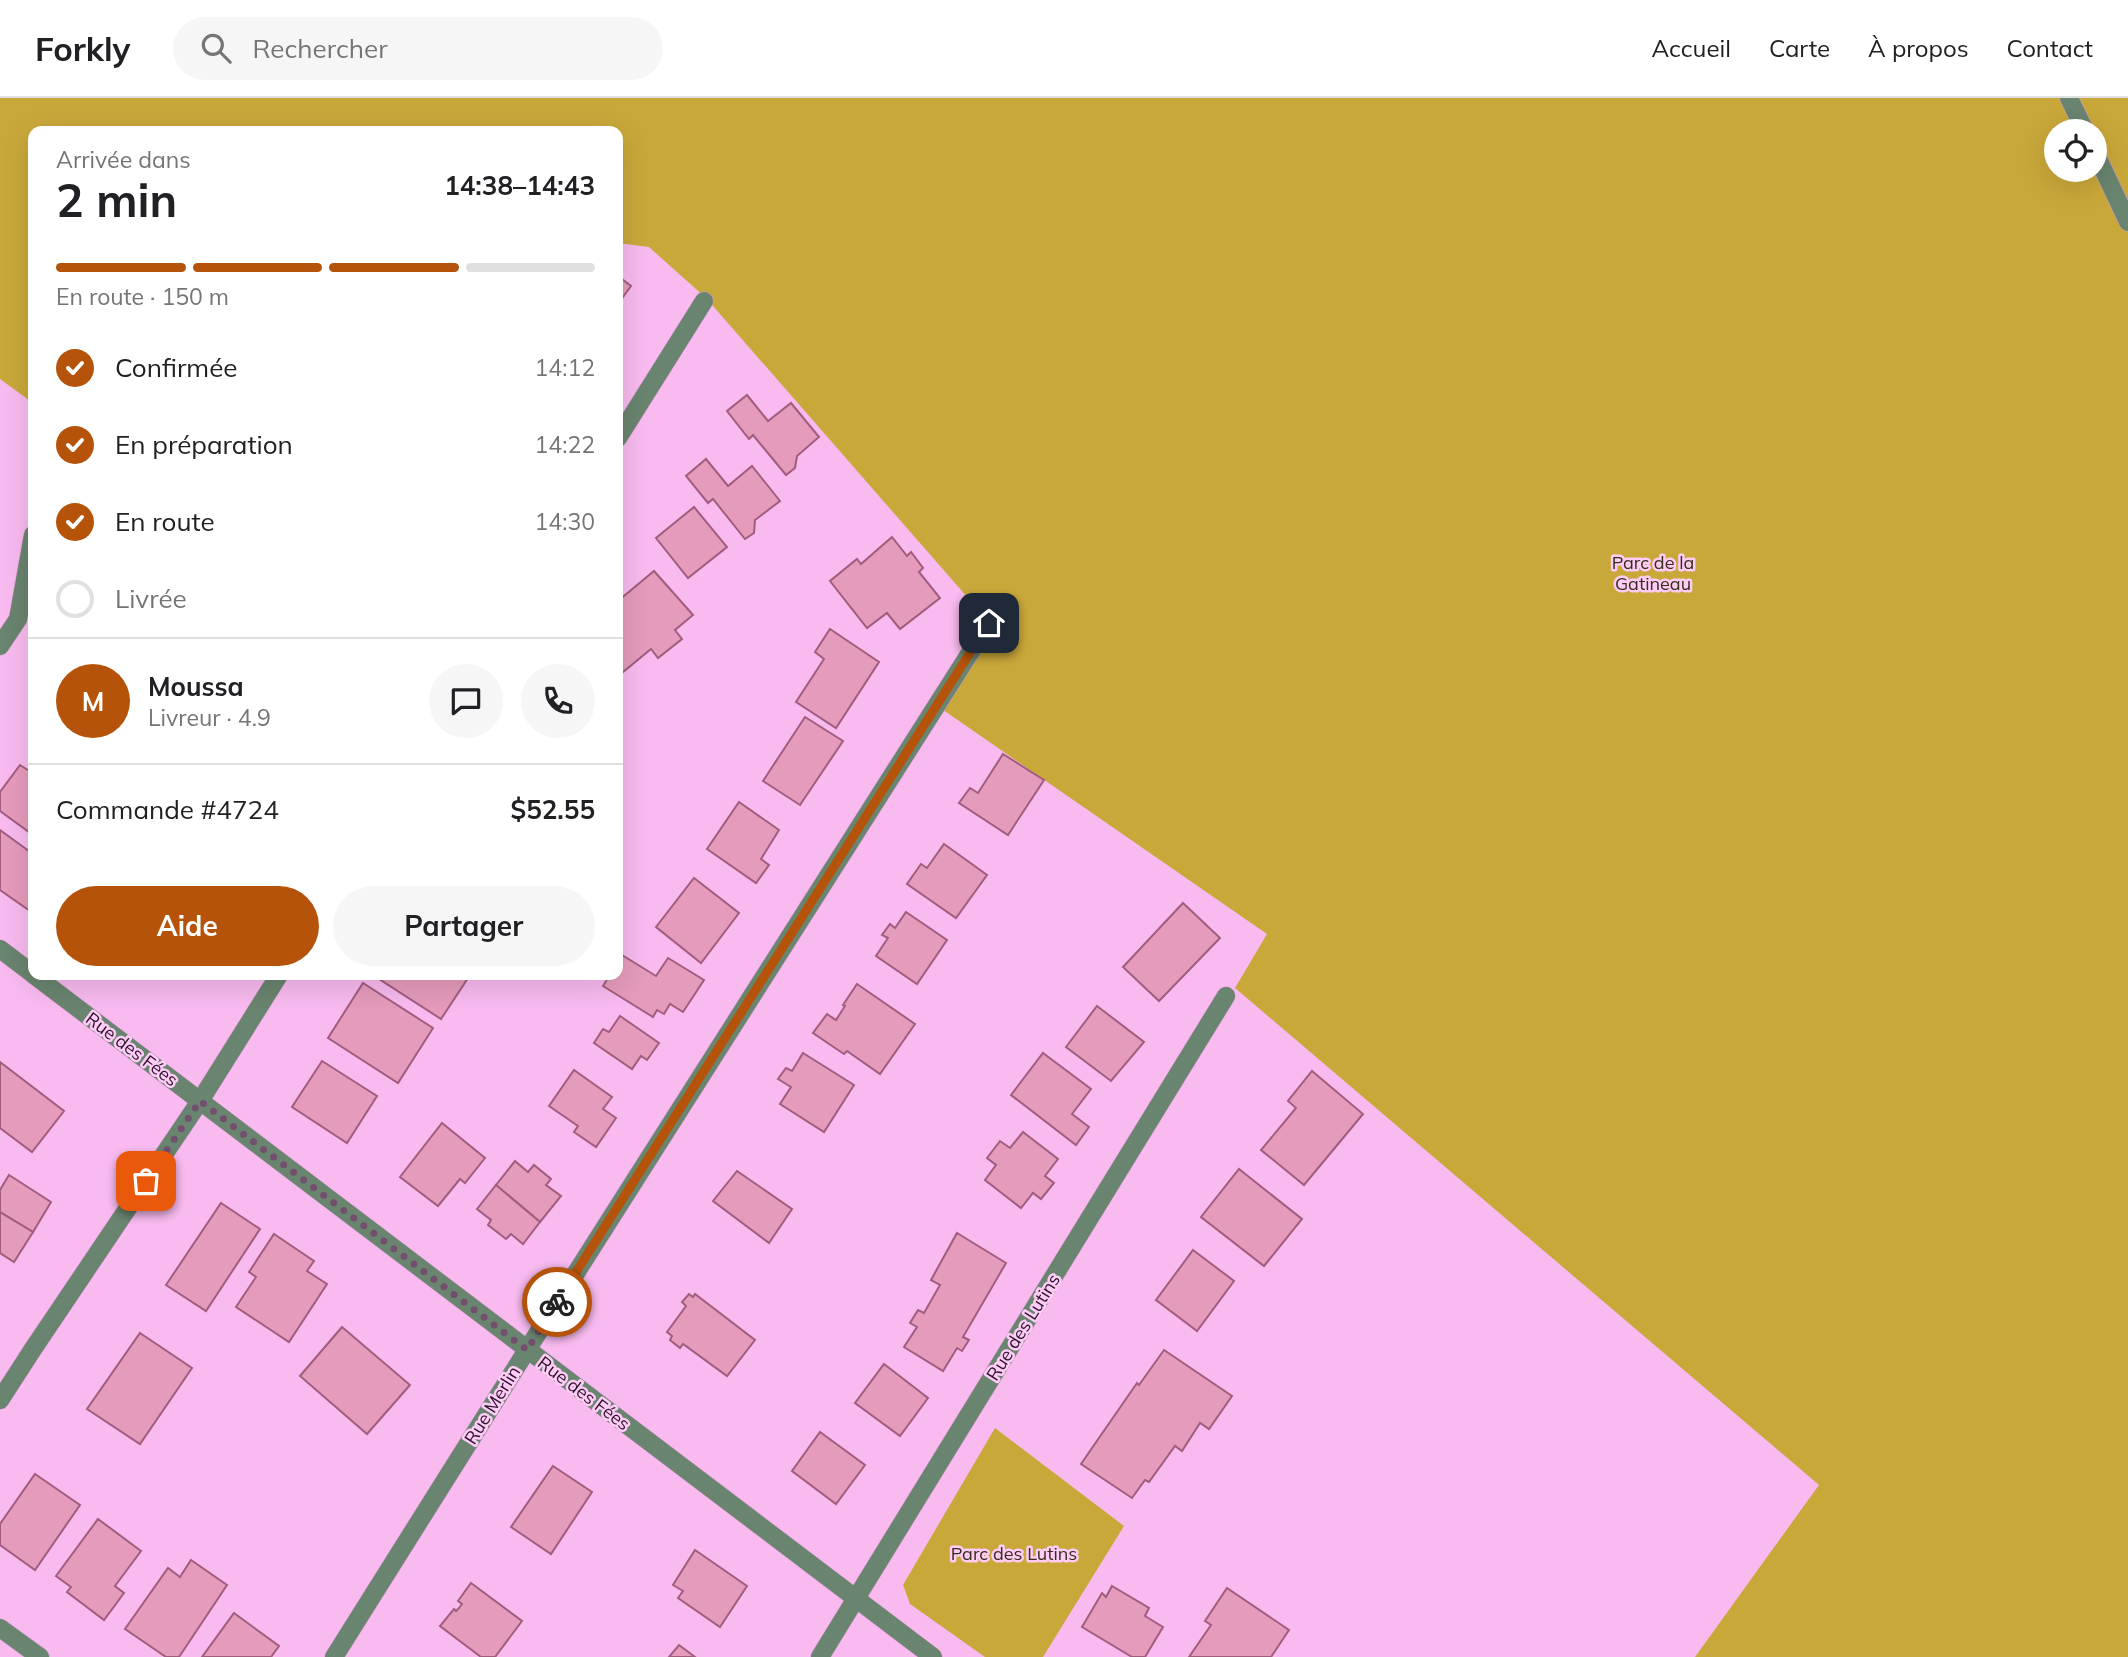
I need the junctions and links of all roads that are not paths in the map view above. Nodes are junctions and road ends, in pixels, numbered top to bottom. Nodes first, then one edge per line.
1 (2069, 98) edge
2 (2079, 119) edge
3 (2107, 177) edge
4 (2128, 222) edge
5 (704, 301) dead end
6 (623, 430) edge
7 (28, 563) edge
8 (989, 623) dead end
9 (0, 646) edge
10 (0, 949) edge
11 (28, 970) edge
12 (42, 980) edge
13 (276, 980) edge
14 (1226, 996) dead end
15 (200, 1101) junction
16 (527, 1350) junction
17 (0, 1400) edge
18 (856, 1599) junction
19 (0, 1628) edge
20 (40, 1657) edge
21 (334, 1657) edge
22 (820, 1657) edge
23 (933, 1657) edge

1 - 2 street
3 - 4 street
5 - 6 street
7 - 9 street
8 - 16 street, Rue Merlin
10 - 11 street, Rue des Fées
12 - 15 street, Rue des Fées
13 - 15 street
14 - 18 street, Rue des Lutins
15 - 16 street, Rue des Fées
15 - 17 street
16 - 18 street, Rue des Fées
16 - 21 street, Rue Merlin
18 - 22 street, Rue des Lutins
18 - 23 street, Rue des Fées
19 - 20 street

